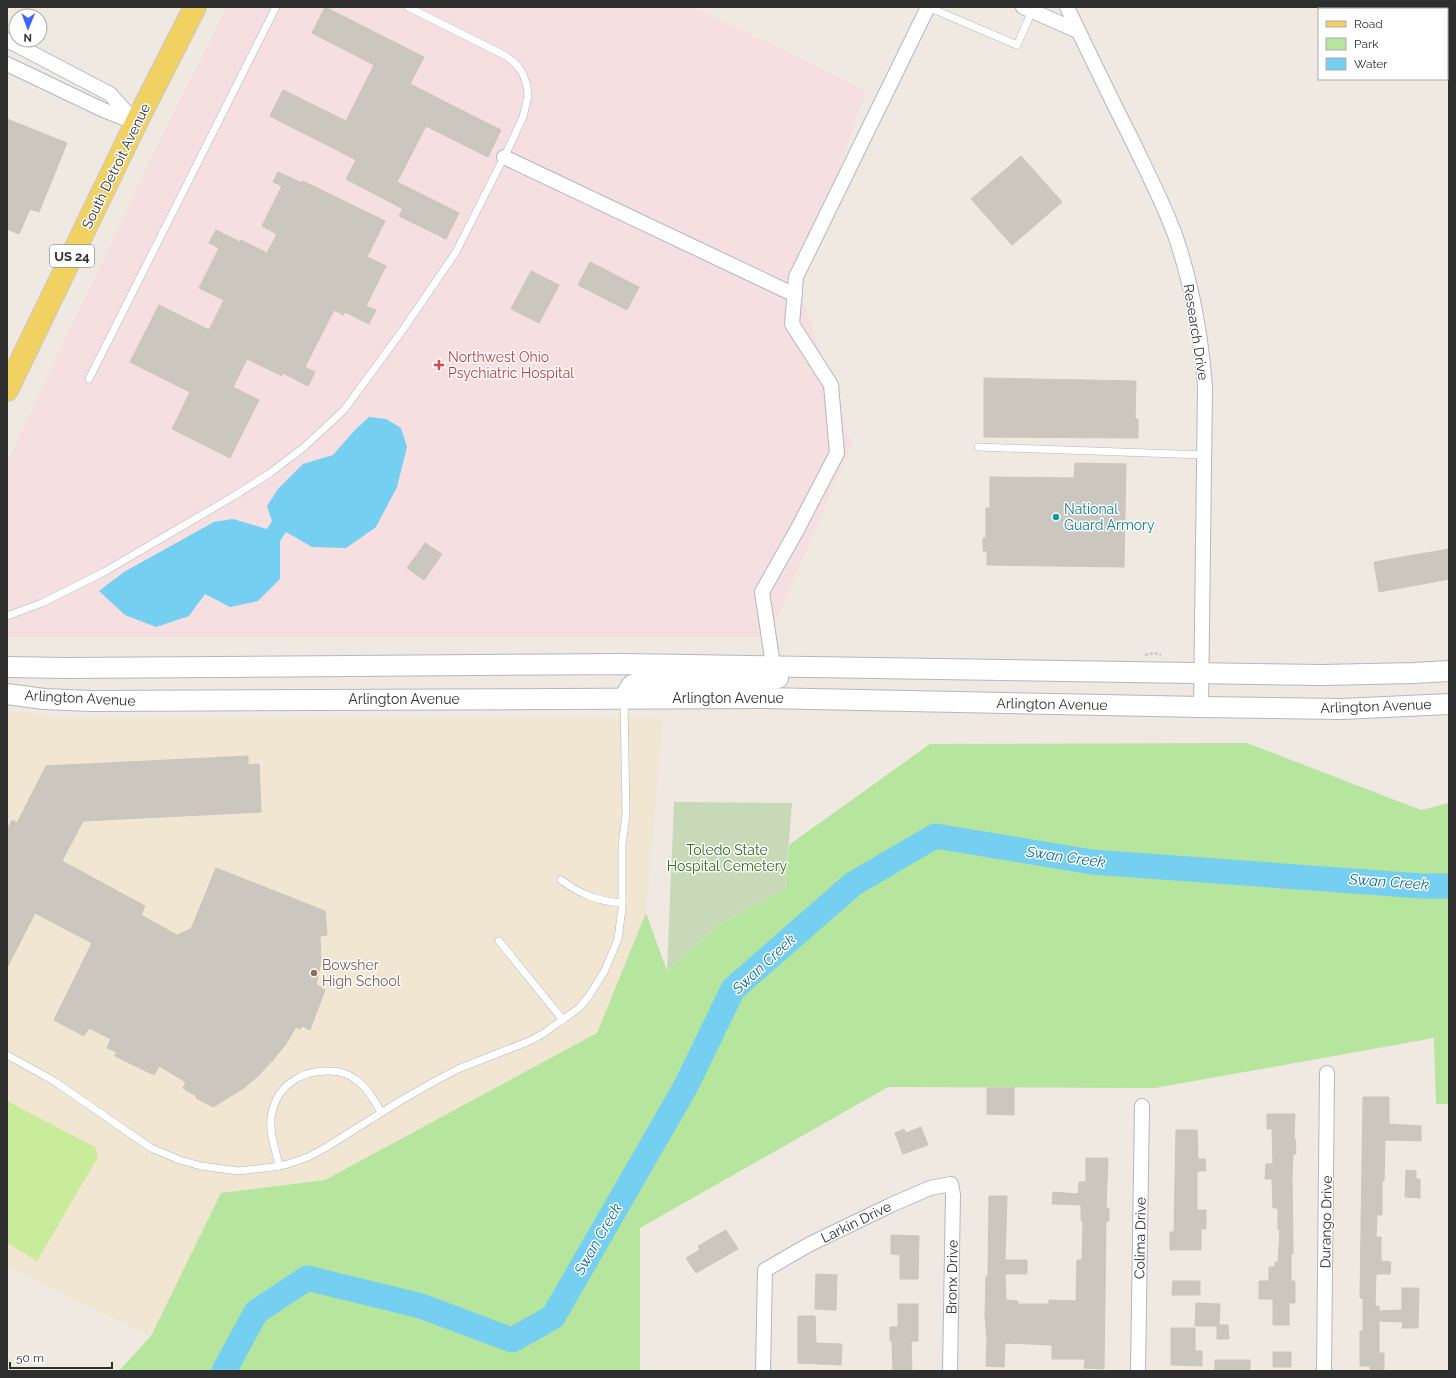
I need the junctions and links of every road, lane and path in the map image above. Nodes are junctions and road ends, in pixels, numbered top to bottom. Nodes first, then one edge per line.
1 (195, 7) edge
2 (276, 7) edge
3 (408, 7) edge
4 (928, 7) edge
5 (1067, 7) edge
6 (1027, 9) edge
7 (1078, 31) junction
8 (7, 40) edge
9 (7, 64) edge
10 (136, 123) junction
11 (504, 157) junction
12 (795, 295) junction
13 (89, 379) dead end
14 (7, 390) edge
15 (978, 447) dead end
16 (1204, 455) junction
17 (7, 616) edge
18 (773, 665) junction
19 (7, 667) edge
20 (1011, 670) junction
21 (1449, 671) edge
22 (1201, 673) junction
23 (7, 694) edge
24 (624, 698) junction
25 (1449, 704) edge
26 (1201, 707) junction
27 (561, 880) dead end
28 (622, 903) junction
29 (499, 941) dead end
30 (563, 1020) junction
31 (7, 1054) edge
32 (1328, 1073) dead end
33 (1142, 1106) dead end
34 (381, 1112) junction
35 (279, 1166) junction
36 (951, 1184) joint
37 (763, 1371) edge
38 (950, 1371) edge
39 (1138, 1371) edge
40 (1324, 1371) edge

1 - 10 main road, South Detroit Avenue / US 24
2 - 13 lane
3 - 11 lane
4 - 6 lane
4 - 12 street
5 - 7 street, Research Drive
6 - 7 street
7 - 16 street, Research Drive
8 - 10 street
9 - 10 street
10 - 14 main road, South Detroit Avenue / US 24
11 - 12 street
11 - 17 lane
12 - 18 street
15 - 16 lane
16 - 22 street, Research Drive
18 - 19 street, Arlington Avenue
18 - 20 street, Arlington Avenue
20 - 22 street, Arlington Avenue
20 - 24 street
21 - 22 street, Arlington Avenue
22 - 26 street, Research Drive
23 - 24 street, Arlington Avenue
24 - 26 street, Arlington Avenue
24 - 28 lane
25 - 26 street, Arlington Avenue
27 - 28 lane
28 - 30 lane
29 - 30 lane
30 - 34 lane
31 - 35 lane
32 - 40 street, Durango Drive
33 - 39 street, Colima Drive
34 - 35 lane
34 - 35 lane
36 - 37 street, Larkin Drive
36 - 38 street, Bronx Drive

